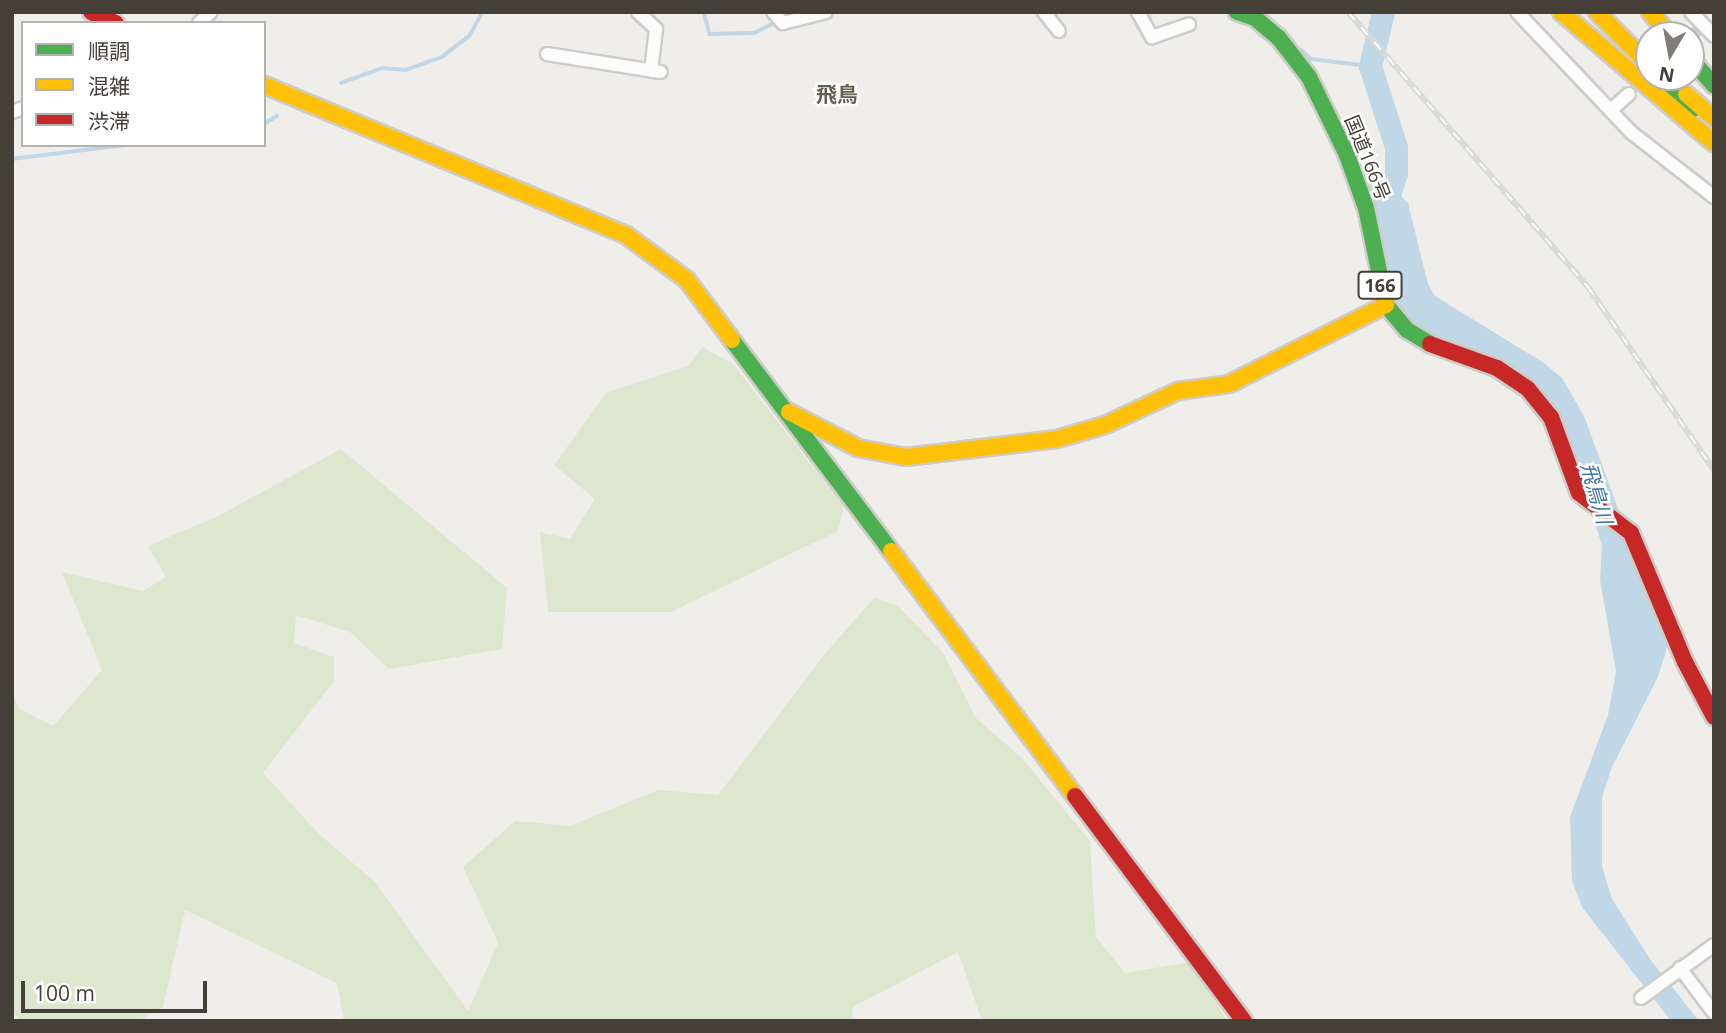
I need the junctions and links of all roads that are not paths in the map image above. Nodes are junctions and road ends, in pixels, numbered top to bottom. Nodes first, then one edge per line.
1 (91, 12) edge
2 (638, 12) edge
3 (827, 12) edge
4 (1044, 12) edge
5 (1138, 12) edge
6 (1237, 12) edge
7 (1517, 12) edge
8 (1561, 12) edge
9 (1597, 12) edge
10 (1604, 12) edge
11 (1691, 12) edge
12 (776, 17) edge
13 (111, 21) edge
14 (1189, 24) dead end
15 (1059, 31) dead end
16 (1714, 36) edge
17 (1635, 43) edge
18 (1635, 51) edge
19 (547, 54) dead end
20 (266, 87) edge
21 (1675, 91) edge
22 (1684, 91) edge
23 (1629, 94) dead end
24 (1611, 110) junction
25 (1714, 118) edge
26 (1714, 128) edge
27 (1714, 144) edge
28 (1714, 197) edge
29 (1386, 305) junction
30 (784, 410) junction
31 (1714, 717) edge
32 (1714, 945) edge
33 (1675, 972) junction
34 (1644, 996) dead end
35 (1714, 1013) edge
36 (1244, 1021) edge

1 - 13 main road
2 - 19 street
3 - 12 street
4 - 15 street
5 - 14 street
6 - 29 main road, 国道166号 / 166
7 - 24 street
8 - 27 main road
9 - 18 main road
10 - 17 main road
11 - 16 street
20 - 30 main road
21 - 26 main road
22 - 25 main road
23 - 24 street
24 - 28 street
29 - 30 main road
29 - 31 main road, 国道166号 / 166
30 - 36 main road
32 - 33 street
33 - 34 street
33 - 35 street

